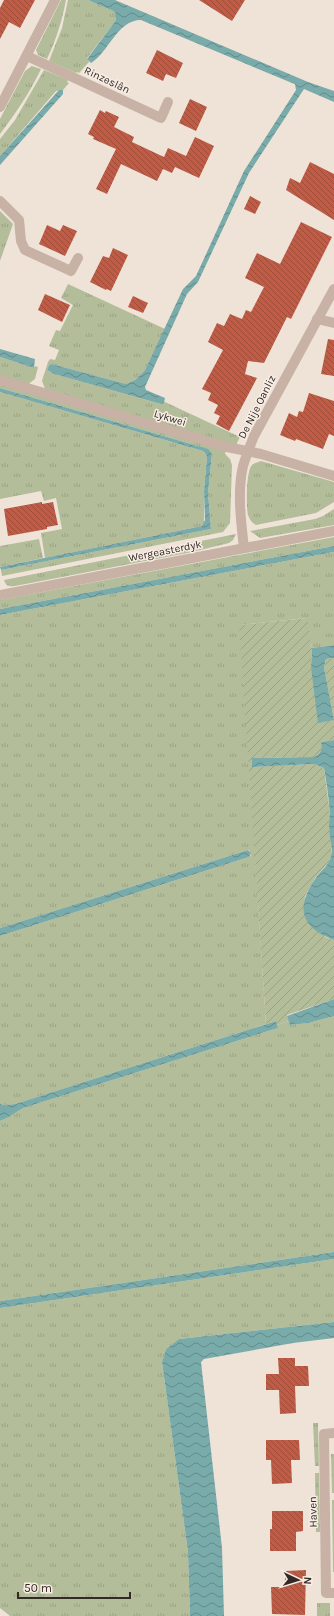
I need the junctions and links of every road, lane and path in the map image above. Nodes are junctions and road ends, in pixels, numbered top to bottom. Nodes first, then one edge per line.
1 (55, 0) edge
2 (27, 56) junction
3 (168, 102) dead end
4 (0, 107) edge
5 (0, 201) edge
6 (78, 258) dead end
7 (334, 289) edge
8 (317, 319) junction
9 (334, 323) edge
10 (0, 380) edge
11 (248, 452) junction
12 (334, 476) edge
13 (334, 531) edge
14 (244, 548) junction
15 (0, 595) edge
16 (334, 1433) edge
17 (334, 1593) edge

1 - 2 street
2 - 3 street, Rinzeslân
2 - 4 street
5 - 6 street
7 - 8 street, De Nije Oanliz
8 - 9 street
8 - 11 street, De Nije Oanliz
10 - 11 street, Lykwei
11 - 12 street, Lykwei
11 - 14 street, De Nije Oanliz
13 - 14 street, Wergeasterdyk
14 - 15 street, Wergeasterdyk
16 - 17 street, Haven

